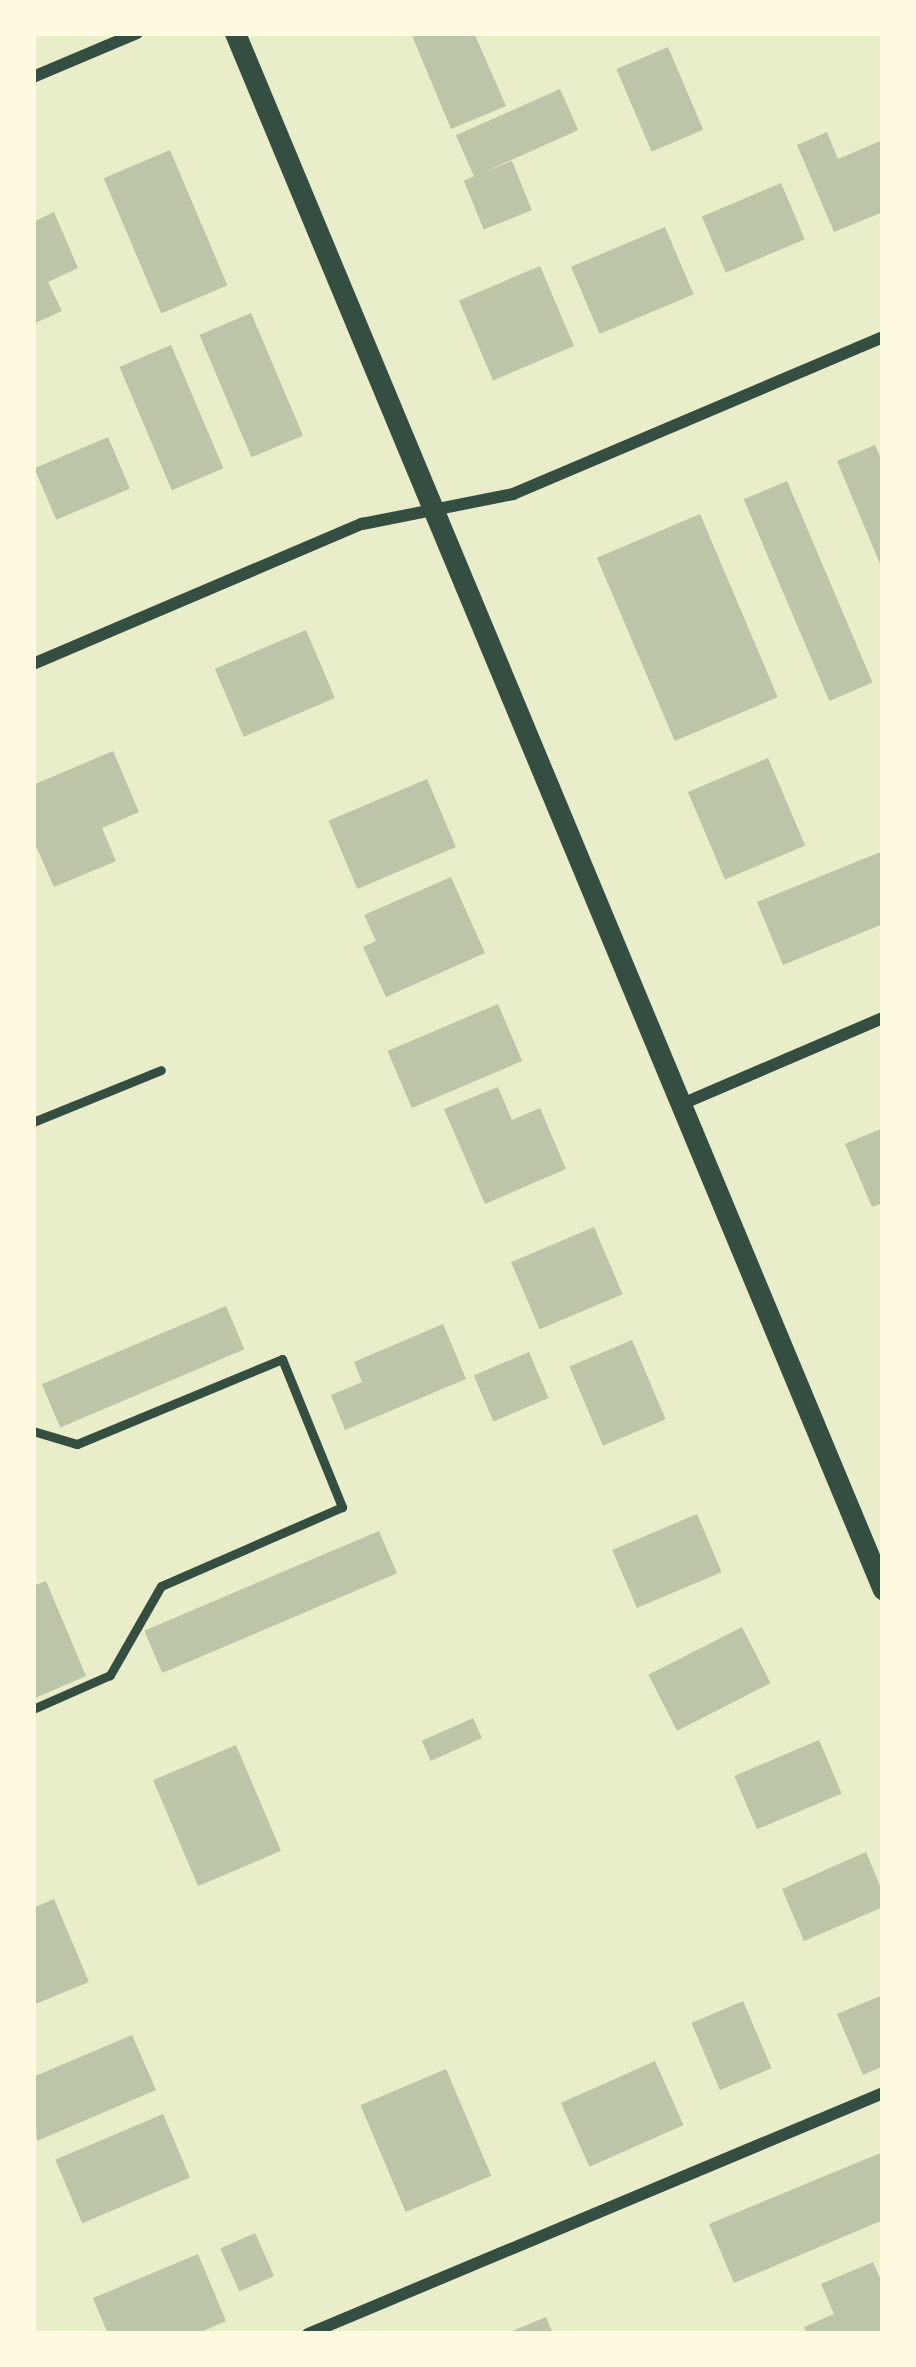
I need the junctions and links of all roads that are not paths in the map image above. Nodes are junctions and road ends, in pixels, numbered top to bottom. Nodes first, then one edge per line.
1 (137, 33) edge
2 (235, 33) edge
3 (33, 77) edge
4 (883, 337) edge
5 (435, 510) junction
6 (33, 664) edge
7 (883, 1018) edge
8 (161, 1070) dead end
9 (682, 1104) junction
10 (33, 1122) edge
11 (33, 1431) edge
12 (883, 1590) edge
13 (33, 1709) edge
14 (883, 2093) edge
15 (308, 2334) edge

1 - 3 street
2 - 5 street
4 - 5 street
5 - 6 street
5 - 9 street
7 - 9 street
8 - 10 lane
9 - 12 street
11 - 13 lane
14 - 15 street

